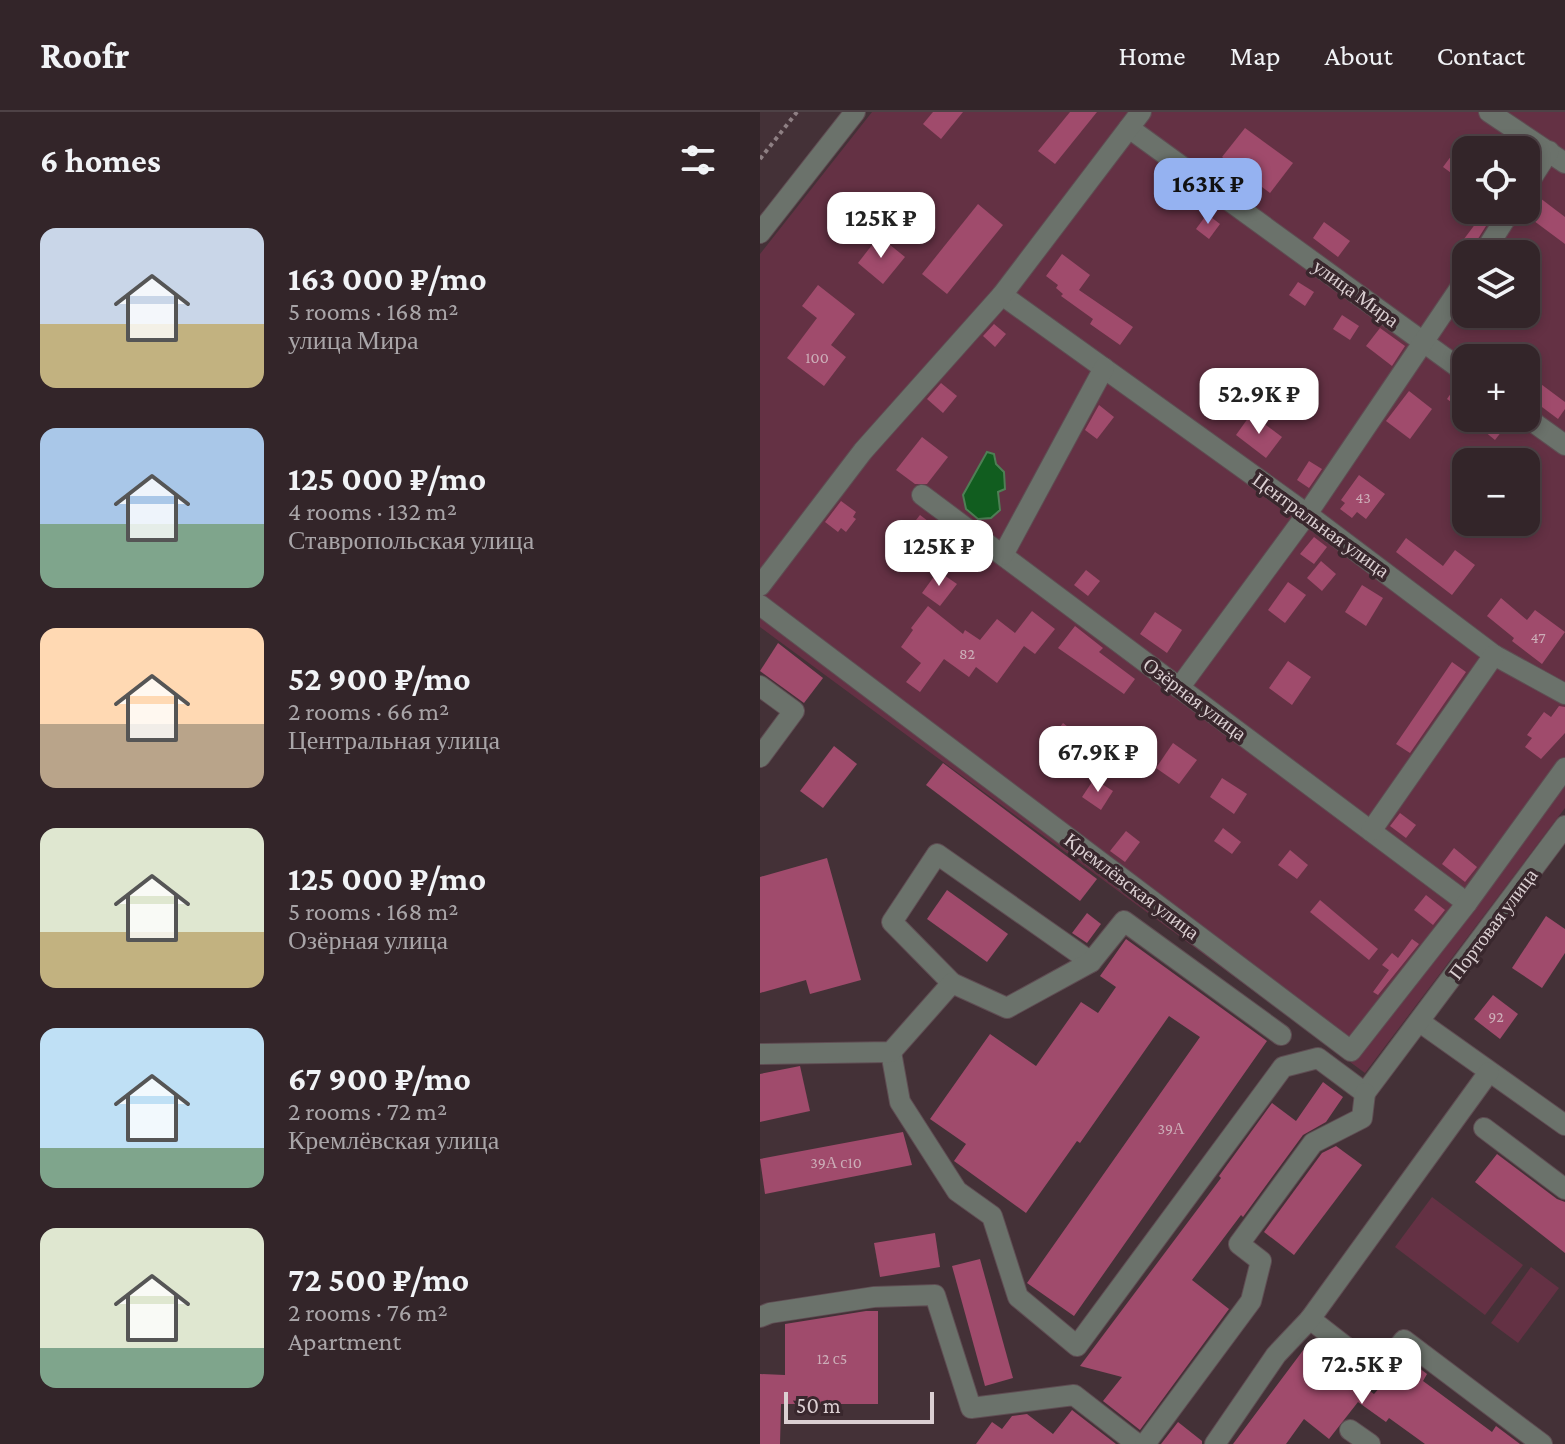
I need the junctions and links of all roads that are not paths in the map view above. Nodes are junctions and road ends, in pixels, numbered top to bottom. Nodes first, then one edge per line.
1 (855, 112) edge
2 (1489, 112) edge
3 (1508, 112) edge
4 (1135, 120) edge
5 (1560, 156) edge
6 (1540, 174) edge
7 (760, 233) edge
8 (1002, 295) junction
9 (1452, 301) edge
10 (1425, 343) junction
11 (1452, 363) edge
12 (1104, 368) junction
13 (1540, 427) edge
14 (1565, 445) edge
15 (922, 495) dead end
16 (1307, 514) junction
17 (1003, 555) junction
18 (760, 586) edge
19 (760, 605) edge
20 (1494, 655) junction
21 (760, 686) edge
22 (1179, 688) junction
23 (1565, 694) edge
24 (760, 757) edge
25 (1565, 768) edge
26 (1565, 826) edge
27 (1371, 831) junction
28 (1467, 903) junction
29 (1091, 962) junction
30 (952, 983) junction
31 (1420, 1022) junction
32 (1281, 1035) dead end
33 (891, 1052) junction
34 (760, 1054) edge
35 (1489, 1072) junction
36 (1365, 1093) junction
37 (1565, 1125) edge
38 (1484, 1128) dead end
39 (1565, 1189) edge
40 (760, 1317) edge
41 (1310, 1319) junction
42 (1350, 1430) dead end
43 (1137, 1444) edge
44 (1145, 1444) edge
45 (1215, 1444) edge
46 (1370, 1444) edge
47 (1542, 1444) edge

1 - 7 street
2 - 5 street
3 - 5 street
4 - 8 street
4 - 10 street, улица Мира
5 - 6 street
8 - 12 street, Центральная улица
8 - 18 street
9 - 10 street
10 - 11 street, улица Мира
10 - 16 street
12 - 16 street, Центральная улица
12 - 17 street
13 - 14 street
15 - 17 street, Озёрная улица
16 - 20 street, Центральная улица
16 - 22 street
17 - 22 street, Озёрная улица
19 - 28 street, Кремлёвская улица
20 - 23 street, Центральная улица
20 - 27 street
21 - 24 street
22 - 27 street, Озёрная улица
25 - 28 street
26 - 31 street, Портовая улица
27 - 28 street, Озёрная улица
29 - 30 street
29 - 30 street
29 - 32 street
30 - 33 street
31 - 35 street
31 - 36 street, Портовая улица
33 - 34 street
33 - 36 street
35 - 37 street
35 - 41 street
36 - 44 street, Портовая улица
38 - 39 street
40 - 43 street
41 - 45 street
41 - 47 street
42 - 46 street

